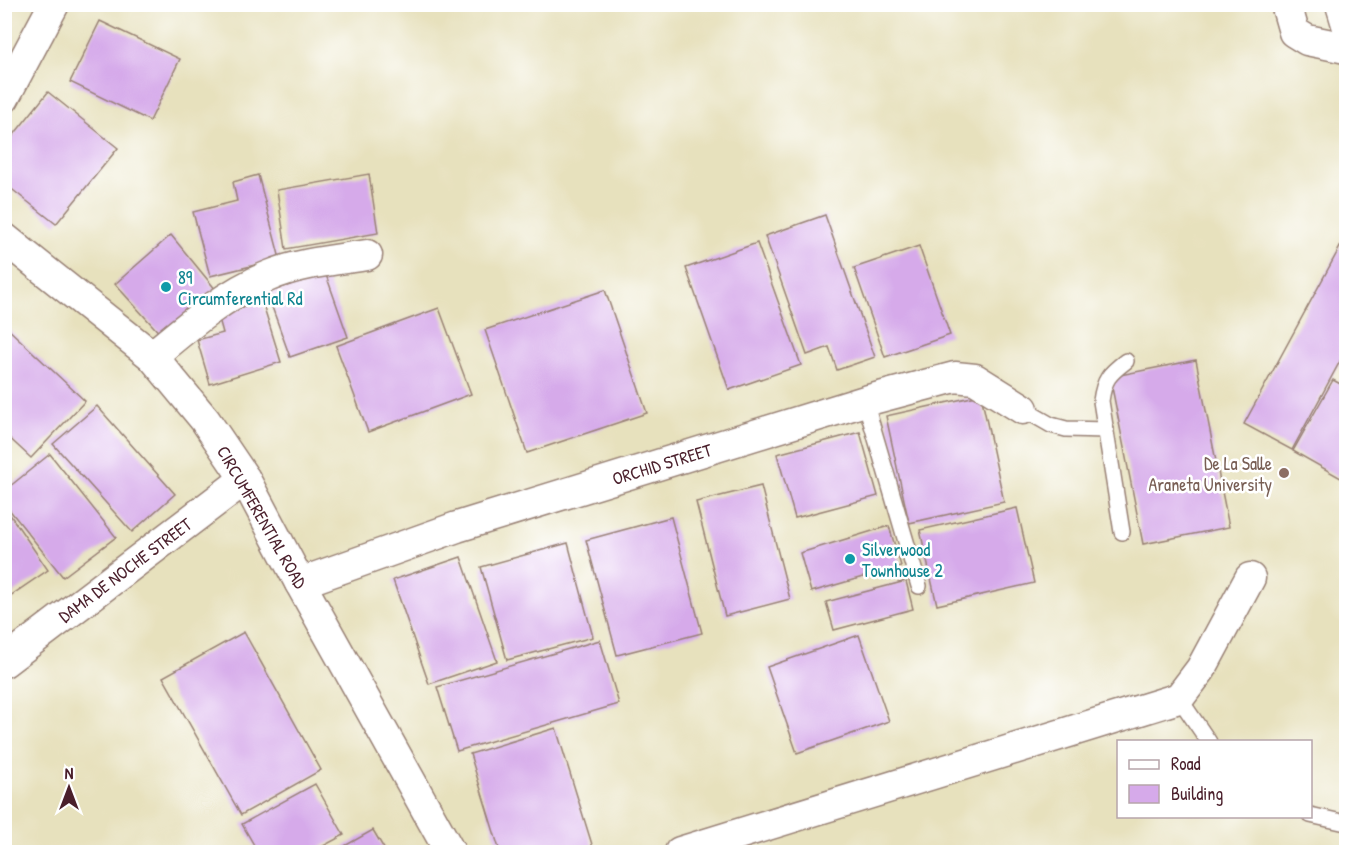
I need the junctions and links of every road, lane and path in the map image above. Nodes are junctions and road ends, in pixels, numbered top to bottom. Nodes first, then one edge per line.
1 (54, 4) edge
2 (1286, 4) edge
3 (1333, 4) edge
4 (1346, 47) edge
5 (4, 98) edge
6 (4, 238) edge
7 (368, 255) dead end
8 (152, 356) junction
9 (1126, 361) dead end
10 (866, 401) junction
11 (1023, 409) joint
12 (1106, 430) junction
13 (245, 479) junction
14 (1122, 532) dead end
15 (1250, 579) dead end
16 (300, 583) junction
17 (919, 586) dead end
18 (4, 662) edge
19 (1179, 698) junction
20 (1208, 740) edge
21 (1312, 815) edge
22 (1347, 823) edge
23 (450, 852) edge
24 (680, 852) edge

1 - 5 street
2 - 4 street
3 - 4 lane
6 - 8 street, CIRCUMFERENTIAL ROAD
7 - 8 street
8 - 13 street, CIRCUMFERENTIAL ROAD
9 - 12 lane
10 - 11 street, ORCHID STREET
10 - 16 street, ORCHID STREET
10 - 17 lane
11 - 12 lane
12 - 14 lane
13 - 16 street, CIRCUMFERENTIAL ROAD
13 - 18 street, DAMA DE NOCHE STREET
15 - 19 street
16 - 23 street, CIRCUMFERENTIAL ROAD
19 - 20 lane
19 - 24 street
21 - 22 lane

